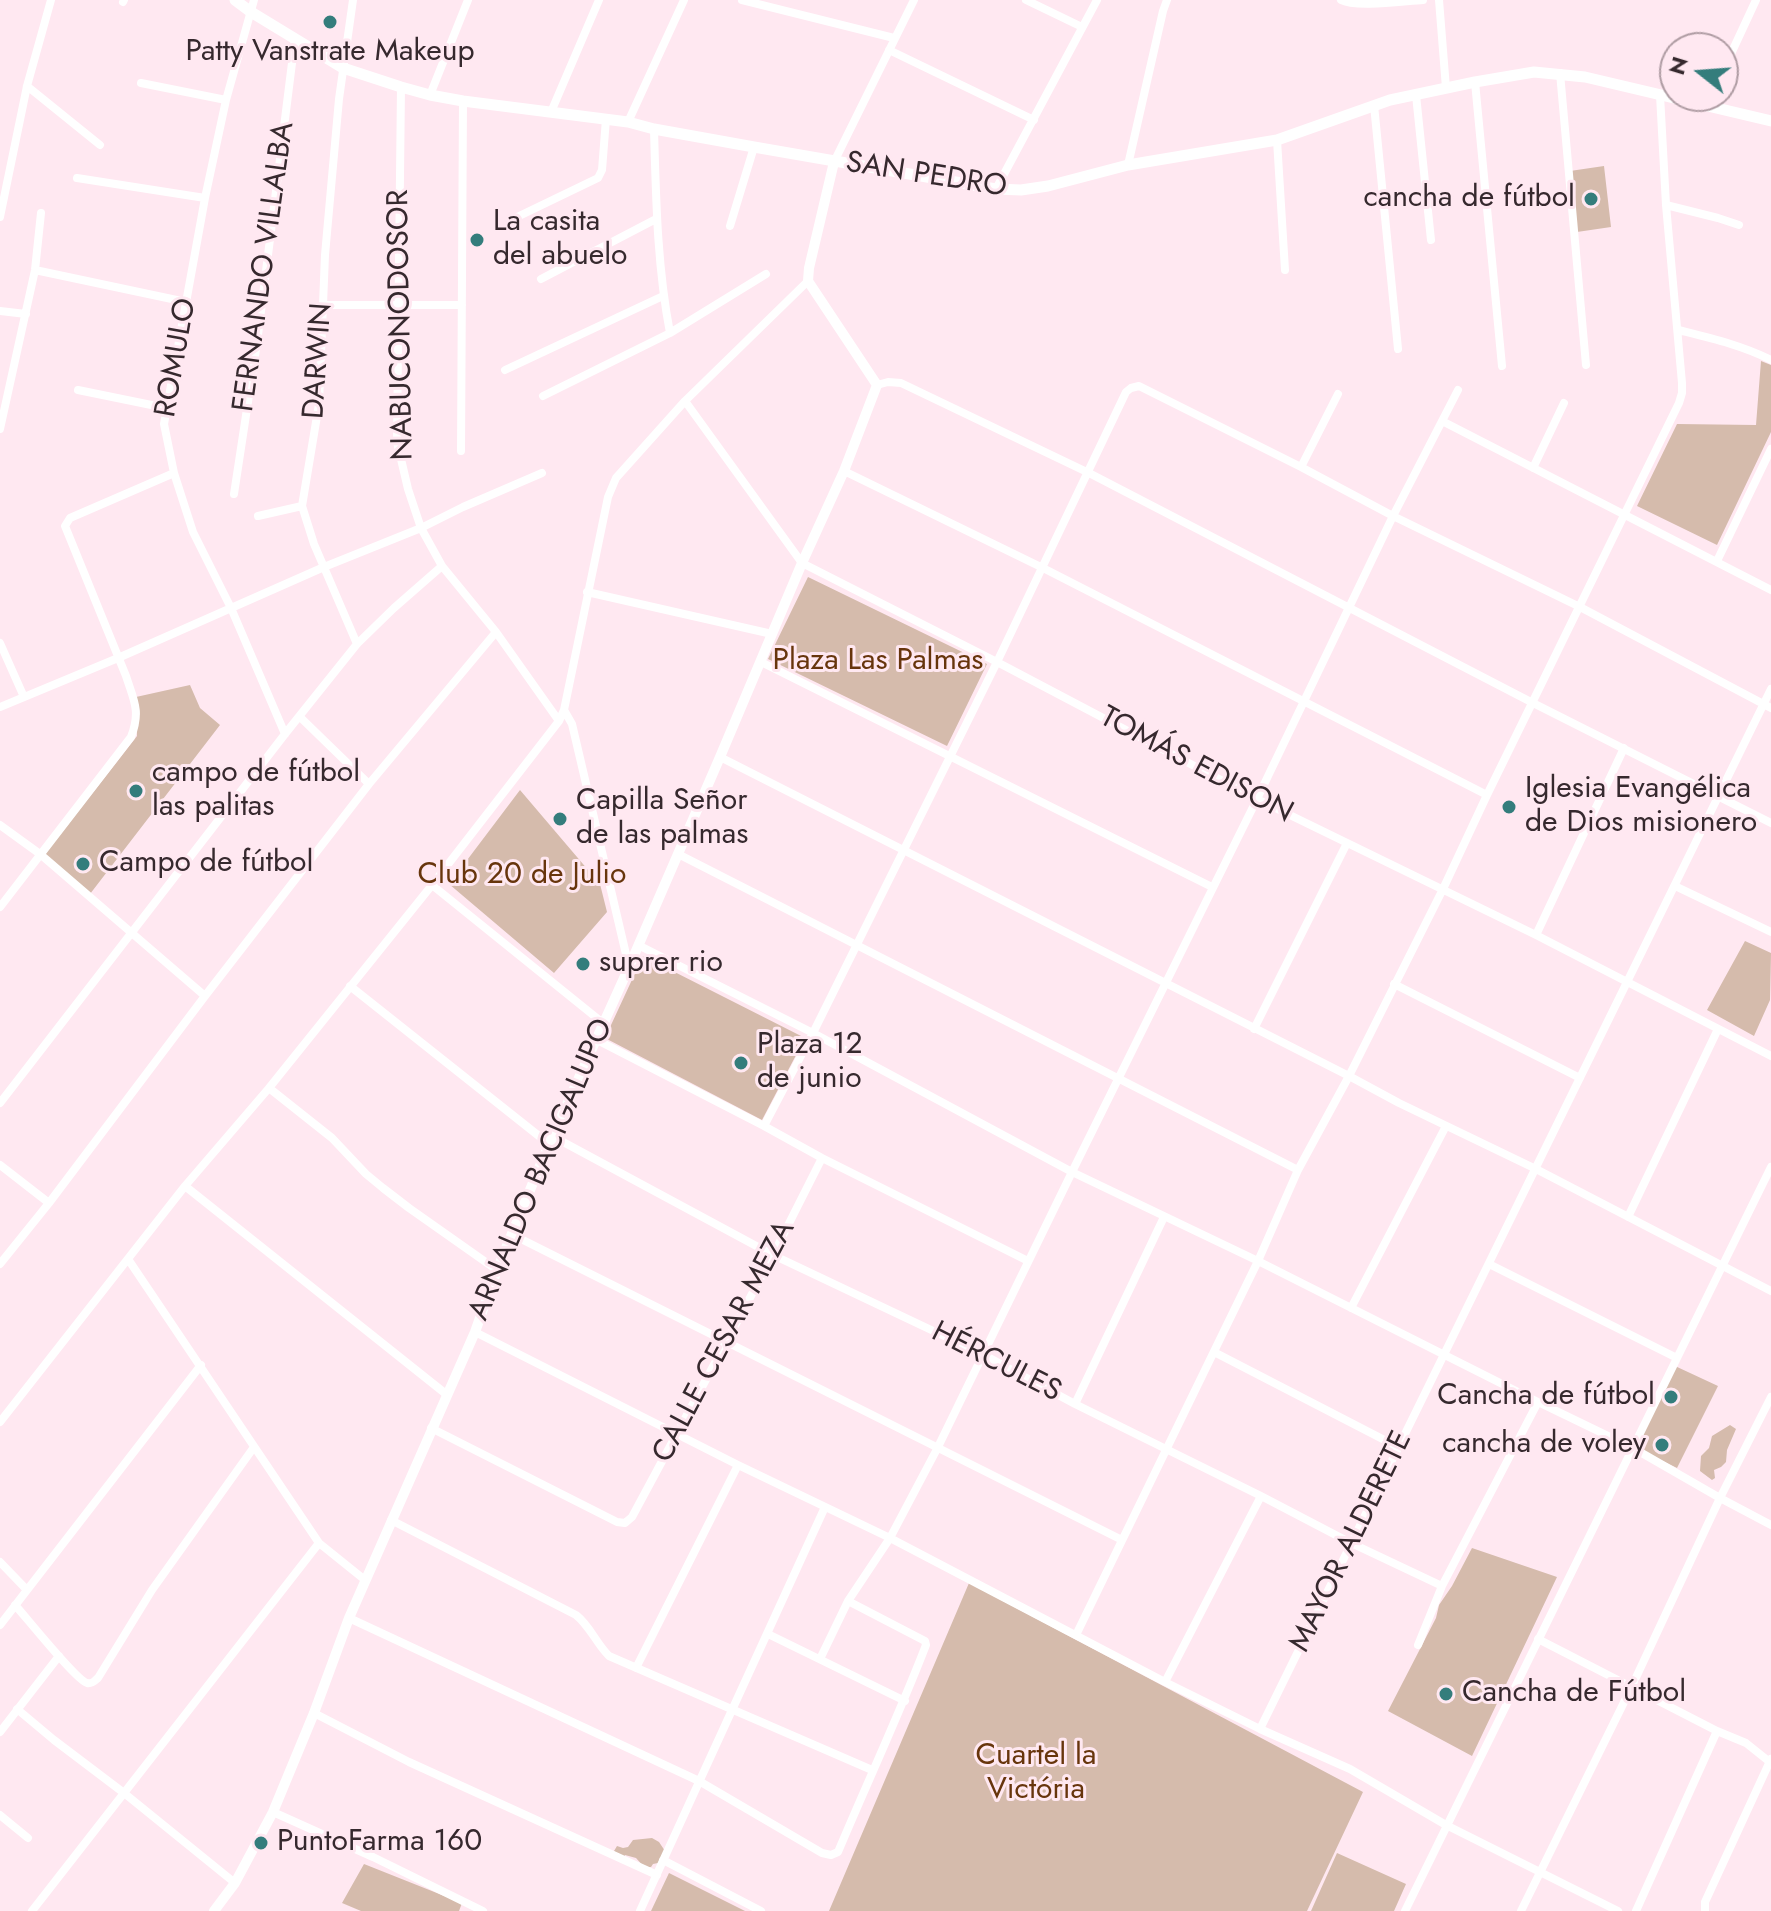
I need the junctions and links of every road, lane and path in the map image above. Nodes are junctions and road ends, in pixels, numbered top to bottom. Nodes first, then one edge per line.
1 (51, 0) edge
2 (235, 0) edge
3 (353, 0) edge
4 (468, 0) edge
5 (599, 0) edge
6 (684, 0) edge
7 (742, 0) edge
8 (914, 0) edge
9 (1026, 0) edge
10 (1097, 0) edge
11 (1167, 0) edge
12 (1341, 0) edge
13 (1423, 0) edge
14 (1439, 0) edge
15 (1756, 0) edge
16 (763, 2) edge
17 (253, 6) edge
18 (1082, 27) junction
19 (1739, 37) edge
20 (894, 38) junction
21 (295, 39) junction
22 (889, 50) junction
23 (343, 68) junction
24 (1560, 73) junction
25 (1475, 82) junction
26 (141, 83) dead end
27 (27, 86) junction
28 (401, 87) junction
29 (1446, 88) junction
30 (430, 95) junction
31 (1416, 95) junction
32 (1659, 95) edge
33 (226, 100) junction
34 (463, 101) junction
35 (1374, 105) junction
36 (1739, 111) edge
37 (551, 112) junction
38 (1661, 112) edge
39 (606, 119) junction
40 (1034, 120) junction
41 (1771, 121) edge
42 (628, 122) junction
43 (654, 129) junction
44 (1277, 140) junction
45 (100, 145) dead end
46 (754, 147) junction
47 (834, 162) junction
48 (1128, 165) junction
49 (77, 178) dead end
50 (996, 189) junction
51 (205, 198) junction
52 (1666, 205) junction
53 (41, 213) dead end
54 (0, 217) edge
55 (515, 218) dead end
56 (656, 219) junction
57 (1739, 225) dead end
58 (730, 226) dead end
59 (1431, 240) dead end
60 (35, 270) junction
61 (1285, 270) dead end
62 (766, 274) dead end
63 (541, 279) dead end
64 (808, 281) junction
65 (663, 296) junction
66 (186, 302) junction
67 (323, 305) junction
68 (399, 305) junction
69 (462, 305) junction
70 (0, 311) edge
71 (26, 314) junction
72 (1678, 330) junction
73 (670, 333) junction
74 (1398, 349) dead end
75 (1771, 360) edge
76 (1586, 365) dead end
77 (1502, 366) dead end
78 (505, 370) dead end
79 (877, 385) junction
80 (78, 390) dead end
81 (1458, 390) dead end
82 (1338, 394) dead end
83 (543, 396) dead end
84 (685, 401) junction
85 (1564, 403) dead end
86 (166, 408) junction
87 (1442, 421) junction
88 (0, 429) edge
89 (1771, 449) edge
90 (461, 451) dead end
91 (1301, 467) junction
92 (1533, 468) junction
93 (844, 471) junction
94 (174, 473) junction
95 (542, 473) dead end
96 (1089, 473) junction
97 (234, 494) dead end
98 (302, 506) junction
99 (1625, 513) junction
100 (258, 516) dead end
101 (1393, 516) junction
102 (421, 528) junction
103 (1717, 561) junction
104 (802, 563) junction
105 (442, 566) junction
106 (324, 567) junction
107 (1043, 568) junction
108 (1771, 590) edge
109 (587, 592) junction
110 (1580, 607) junction
111 (231, 608) junction
112 (1349, 608) junction
113 (496, 632) junction
114 (772, 634) junction
115 (0, 643) edge
116 (357, 644) junction
117 (118, 658) junction
118 (761, 662) junction
119 (997, 662) junction
120 (1771, 689) edge
121 (24, 697) junction
122 (1303, 702) junction
123 (1533, 703) junction
124 (1768, 706) edge
125 (0, 707) edge
126 (564, 710) junction
127 (300, 717) junction
128 (559, 721) junction
129 (285, 734) junction
130 (1624, 748) junction
131 (950, 756) junction
132 (720, 757) junction
133 (369, 784) junction
134 (1487, 795) junction
135 (1718, 795) junction
136 (1257, 799) junction
137 (1771, 823) edge
138 (0, 825) edge
139 (1347, 843) junction
140 (904, 850) junction
141 (40, 854) junction
142 (678, 854) junction
143 (432, 885) junction
144 (1675, 886) junction
145 (1212, 887) junction
146 (1443, 889) junction
147 (0, 907) edge
148 (1771, 932) edge
149 (130, 934) junction
150 (1536, 935) junction
151 (857, 944) junction
152 (638, 945) junction
153 (629, 967) junction
154 (1627, 982) junction
155 (1166, 984) junction
156 (1394, 984) junction
157 (350, 986) junction
158 (205, 996) junction
159 (603, 1023) junction
160 (1254, 1029) junction
161 (1718, 1029) junction
162 (813, 1033) junction
163 (597, 1040) junction
164 (1771, 1056) edge
165 (1349, 1076) junction
166 (1119, 1078) junction
167 (1580, 1078) junction
168 (269, 1088) junction
169 (0, 1103) edge
170 (764, 1126) junction
171 (1446, 1126) junction
172 (550, 1140) junction
173 (822, 1158) junction
174 (0, 1165) edge
175 (1771, 1167) edge
176 (1536, 1169) junction
177 (1298, 1170) junction
178 (1072, 1172) junction
179 (185, 1186) junction
180 (49, 1203) junction
181 (1164, 1217) junction
182 (1628, 1217) junction
183 (511, 1234) junction
184 (773, 1255) junction
185 (128, 1259) junction
186 (1028, 1261) junction
187 (1258, 1261) junction
188 (0, 1264) edge
189 (1489, 1264) junction
190 (1722, 1267) junction
191 (497, 1270) junction
192 (1771, 1291) edge
193 (1351, 1308) junction
194 (475, 1332) junction
195 (725, 1342) junction
196 (1214, 1352) junction
197 (1444, 1354) junction
198 (984, 1355) junction
199 (1677, 1358) junction
200 (201, 1365) junction
201 (446, 1394) junction
202 (1771, 1397) edge
203 (1538, 1402) junction
204 (1075, 1404) junction
205 (0, 1422) edge
206 (431, 1428) junction
207 (676, 1434) junction
208 (254, 1447) junction
209 (1398, 1447) junction
210 (1633, 1448) junction
211 (937, 1449) junction
212 (1166, 1449) junction
213 (738, 1465) junction
214 (1261, 1496) junction
215 (1720, 1498) junction
216 (825, 1507) junction
217 (391, 1520) junction
218 (1771, 1525) edge
219 (890, 1538) junction
220 (1122, 1540) junction
221 (319, 1543) junction
222 (1351, 1543) junction
223 (0, 1562) edge
224 (365, 1580) junction
225 (1442, 1586) junction
226 (27, 1590) junction
227 (848, 1601) junction
228 (15, 1605) junction
229 (349, 1618) junction
230 (0, 1625) edge
231 (768, 1634) junction
232 (1076, 1635) junction
233 (1538, 1639) junction
234 (1418, 1645) dead end
235 (59, 1656) junction
236 (820, 1659) junction
237 (636, 1668) junction
238 (1165, 1682) junction
239 (1632, 1686) junction
240 (905, 1701) junction
241 (17, 1709) junction
242 (731, 1710) junction
243 (314, 1713) junction
244 (1260, 1729) junction
245 (1717, 1731) junction
246 (0, 1732) edge
247 (1771, 1761) edge
248 (872, 1770) junction
249 (699, 1781) junction
250 (124, 1793) junction
251 (273, 1812) junction
252 (0, 1815) edge
253 (1446, 1825) junction
254 (28, 1838) dead end
255 (663, 1860) junction
256 (1540, 1871) junction
257 (657, 1875) junction
258 (235, 1883) junction
259 (32, 1911) edge
260 (214, 1911) edge
261 (483, 1911) edge
262 (640, 1911) edge
263 (761, 1911) edge
264 (1405, 1911) edge
265 (1521, 1911) edge
266 (1618, 1911) edge
267 (1636, 1911) edge
268 (1705, 1911) edge

1 - 27 street
2 - 17 main road, SAN PEDRO
3 - 23 street, DARWIN
4 - 30 street
5 - 37 street
6 - 42 street
7 - 16 street
8 - 20 street
9 - 18 street
10 - 18 street
11 - 48 street
12 - 13 street
14 - 29 street
15 - 19 street
16 - 20 street
17 - 21 main road, SAN PEDRO
17 - 33 street, ROMULO
18 - 40 street
20 - 22 street
21 - 23 main road, SAN PEDRO
21 - 97 street, FERNANDO VILLALBA
22 - 40 street
22 - 47 street
23 - 28 main road, SAN PEDRO
23 - 67 street, DARWIN
24 - 25 main road, SAN PEDRO
24 - 32 main road, SAN PEDRO
24 - 76 street
25 - 29 main road, SAN PEDRO
25 - 77 street
26 - 33 street
27 - 45 street
27 - 54 street
28 - 30 main road, SAN PEDRO
28 - 68 street, NABUCONODOSOR
29 - 31 main road, SAN PEDRO
30 - 34 main road, SAN PEDRO
31 - 35 main road, SAN PEDRO
31 - 59 street
33 - 51 street, ROMULO
34 - 37 main road, SAN PEDRO
34 - 69 street
35 - 44 main road, SAN PEDRO
35 - 74 street
36 - 41 main road, SAN PEDRO
37 - 39 main road, SAN PEDRO
38 - 52 street
39 - 42 main road, SAN PEDRO
39 - 55 street
40 - 50 street
42 - 43 main road, SAN PEDRO
43 - 46 main road, SAN PEDRO
43 - 56 street
44 - 48 main road, SAN PEDRO
44 - 61 street
46 - 47 main road, SAN PEDRO
46 - 58 street
47 - 50 main road, SAN PEDRO
47 - 64 street
48 - 50 main road, SAN PEDRO
49 - 51 street
51 - 66 street, ROMULO
52 - 57 street
52 - 72 street
53 - 60 street
56 - 63 street
56 - 65 street
60 - 66 street
60 - 71 street
62 - 73 street
64 - 79 street
64 - 84 street
65 - 73 street
65 - 78 street
66 - 86 street, ROMULO
67 - 68 street
67 - 98 street, DARWIN
68 - 69 street
68 - 102 street, NABUCONODOSOR
69 - 90 street
70 - 71 street
71 - 88 street
72 - 75 street
72 - 99 street
73 - 83 street
79 - 93 street, ARNALDO BACIGALUPO
79 - 96 street
80 - 86 street
81 - 87 street
82 - 91 street
84 - 104 street, TOMÁS EDISON
84 - 109 street
85 - 92 street
86 - 94 street, ROMULO
87 - 92 street
87 - 101 street
89 - 103 street
91 - 96 street
91 - 101 street
92 - 99 street
93 - 104 street, ARNALDO BACIGALUPO
93 - 107 street
94 - 111 street, ROMULO
94 - 117 street
95 - 102 street
96 - 107 street
96 - 112 street
98 - 100 street
98 - 106 street, DARWIN
99 - 103 street
99 - 110 street
101 - 110 street
101 - 112 street
102 - 105 street, NABUCONODOSOR
102 - 106 street
103 - 108 street
104 - 114 street, ARNALDO BACIGALUPO
104 - 119 street, TOMÁS EDISON
105 - 113 street, NABUCONODOSOR
105 - 116 street
106 - 111 street
106 - 116 street, DARWIN
107 - 119 street
107 - 122 street
109 - 114 street
109 - 126 street
110 - 123 street
110 - 124 street
111 - 117 street
111 - 129 street, ROMULO
112 - 122 street
112 - 123 street
113 - 128 street, NABUCONODOSOR
113 - 133 street
114 - 118 street, ARNALDO BACIGALUPO
115 - 121 street
116 - 127 street
117 - 121 street
117 - 141 street
118 - 131 street
118 - 132 street, ARNALDO BACIGALUPO
119 - 131 street
119 - 136 street, TOMÁS EDISON
120 - 124 street, MAYOR ALDERETE
121 - 125 street
122 - 134 street
122 - 136 street
123 - 130 street
123 - 134 street
124 - 135 street, MAYOR ALDERETE
126 - 128 street
126 - 153 street
127 - 129 street
127 - 133 street
128 - 143 street
129 - 149 street
130 - 135 street
130 - 150 street
131 - 140 street
131 - 145 street
132 - 140 street
132 - 142 street, ARNALDO BACIGALUPO
133 - 158 street
134 - 146 street
135 - 137 street
135 - 144 street, MAYOR ALDERETE
136 - 139 street, TOMÁS EDISON
136 - 145 street
138 - 141 street
139 - 146 street, TOMÁS EDISON
139 - 160 street
140 - 151 street
140 - 155 street
141 - 147 street
141 - 149 street
142 - 151 street
142 - 152 street, ARNALDO BACIGALUPO
143 - 157 street
143 - 159 street
144 - 148 street
144 - 154 street, MAYOR ALDERETE
145 - 155 street
146 - 150 street, TOMÁS EDISON
146 - 156 street
149 - 158 street
149 - 169 street
150 - 154 street, TOMÁS EDISON
151 - 162 street
151 - 166 street
152 - 153 street, ARNALDO BACIGALUPO
152 - 162 street
153 - 159 street, ARNALDO BACIGALUPO
154 - 161 street, TOMÁS EDISON
154 - 167 street, MAYOR ALDERETE
155 - 160 street
155 - 166 street
156 - 165 street
156 - 167 street
157 - 168 street
157 - 172 street, HÉRCULES
158 - 180 street
159 - 163 street, ARNALDO BACIGALUPO
160 - 165 street
161 - 164 street, TOMÁS EDISON
161 - 182 street
162 - 170 street
162 - 178 street
163 - 170 street
163 - 172 street, ARNALDO BACIGALUPO
165 - 171 street
165 - 177 street
166 - 177 street
166 - 178 street
167 - 176 street, MAYOR ALDERETE
168 - 179 street
168 - 191 street
170 - 173 street
171 - 176 street
171 - 193 street
172 - 183 street, ARNALDO BACIGALUPO
172 - 184 street, HÉRCULES
173 - 184 street, CALLE CESAR MEZA
173 - 186 street
174 - 180 street
175 - 190 street
176 - 182 street
176 - 189 street, MAYOR ALDERETE
177 - 187 street
178 - 181 street
178 - 186 street
179 - 185 street
179 - 201 street
180 - 188 street
181 - 187 street
181 - 204 street
182 - 190 street
183 - 191 street, ARNALDO BACIGALUPO
183 - 195 street
184 - 195 street, CALLE CESAR MEZA
184 - 198 street, HÉRCULES
185 - 200 street
185 - 205 street
186 - 198 street
187 - 193 street
187 - 196 street
189 - 197 street, MAYOR ALDERETE
189 - 199 street
190 - 192 street
190 - 199 street
191 - 194 street, ARNALDO BACIGALUPO
193 - 197 street
194 - 201 street, ARNALDO BACIGALUPO
194 - 207 street
195 - 207 street, CALLE CESAR MEZA
195 - 211 street
196 - 209 street
196 - 212 street
197 - 203 street
197 - 209 street, MAYOR ALDERETE
198 - 204 street, HÉRCULES
198 - 211 street
199 - 210 street
200 - 208 street
200 - 226 street
201 - 206 street, ARNALDO BACIGALUPO
202 - 215 street
203 - 210 street
203 - 225 street
204 - 212 street, HÉRCULES
206 - 207 street, CALLE CESAR MEZA
206 - 217 street, ARNALDO BACIGALUPO
207 - 213 street
208 - 221 street
208 - 235 street
209 - 222 street, MAYOR ALDERETE
210 - 215 street
210 - 233 street
211 - 219 street
211 - 220 street
212 - 214 street, HÉRCULES
212 - 220 street
213 - 216 street
213 - 237 street
214 - 222 street, HÉRCULES
214 - 238 street
215 - 218 street
215 - 239 street
216 - 219 street
216 - 231 street
217 - 224 street, ARNALDO BACIGALUPO
217 - 237 street
219 - 227 street
219 - 232 street
220 - 232 street
221 - 224 street
221 - 250 street
222 - 225 street, HÉRCULES
222 - 244 street, MAYOR ALDERETE
223 - 226 street
224 - 229 street, ARNALDO BACIGALUPO
225 - 234 street
226 - 228 street
227 - 236 street
227 - 240 street
228 - 230 street
228 - 235 street
229 - 243 street, ARNALDO BACIGALUPO
229 - 249 street
231 - 236 street
231 - 242 street
232 - 238 street
233 - 239 street
233 - 253 street
235 - 241 street
236 - 240 street
237 - 242 street
238 - 244 street
239 - 245 street
239 - 256 street
240 - 248 street
241 - 246 street
241 - 250 street
242 - 248 street
242 - 249 street
243 - 251 street, ARNALDO BACIGALUPO
243 - 257 street
244 - 253 street
245 - 247 street
245 - 267 street
247 - 268 street
248 - 249 street
249 - 255 street
250 - 258 street
250 - 259 street
251 - 258 street, ARNALDO BACIGALUPO
251 - 261 street
252 - 254 street
253 - 256 street
253 - 264 street
255 - 257 street
255 - 263 street
256 - 265 street
256 - 266 street
257 - 262 street
258 - 260 street, ARNALDO BACIGALUPO

